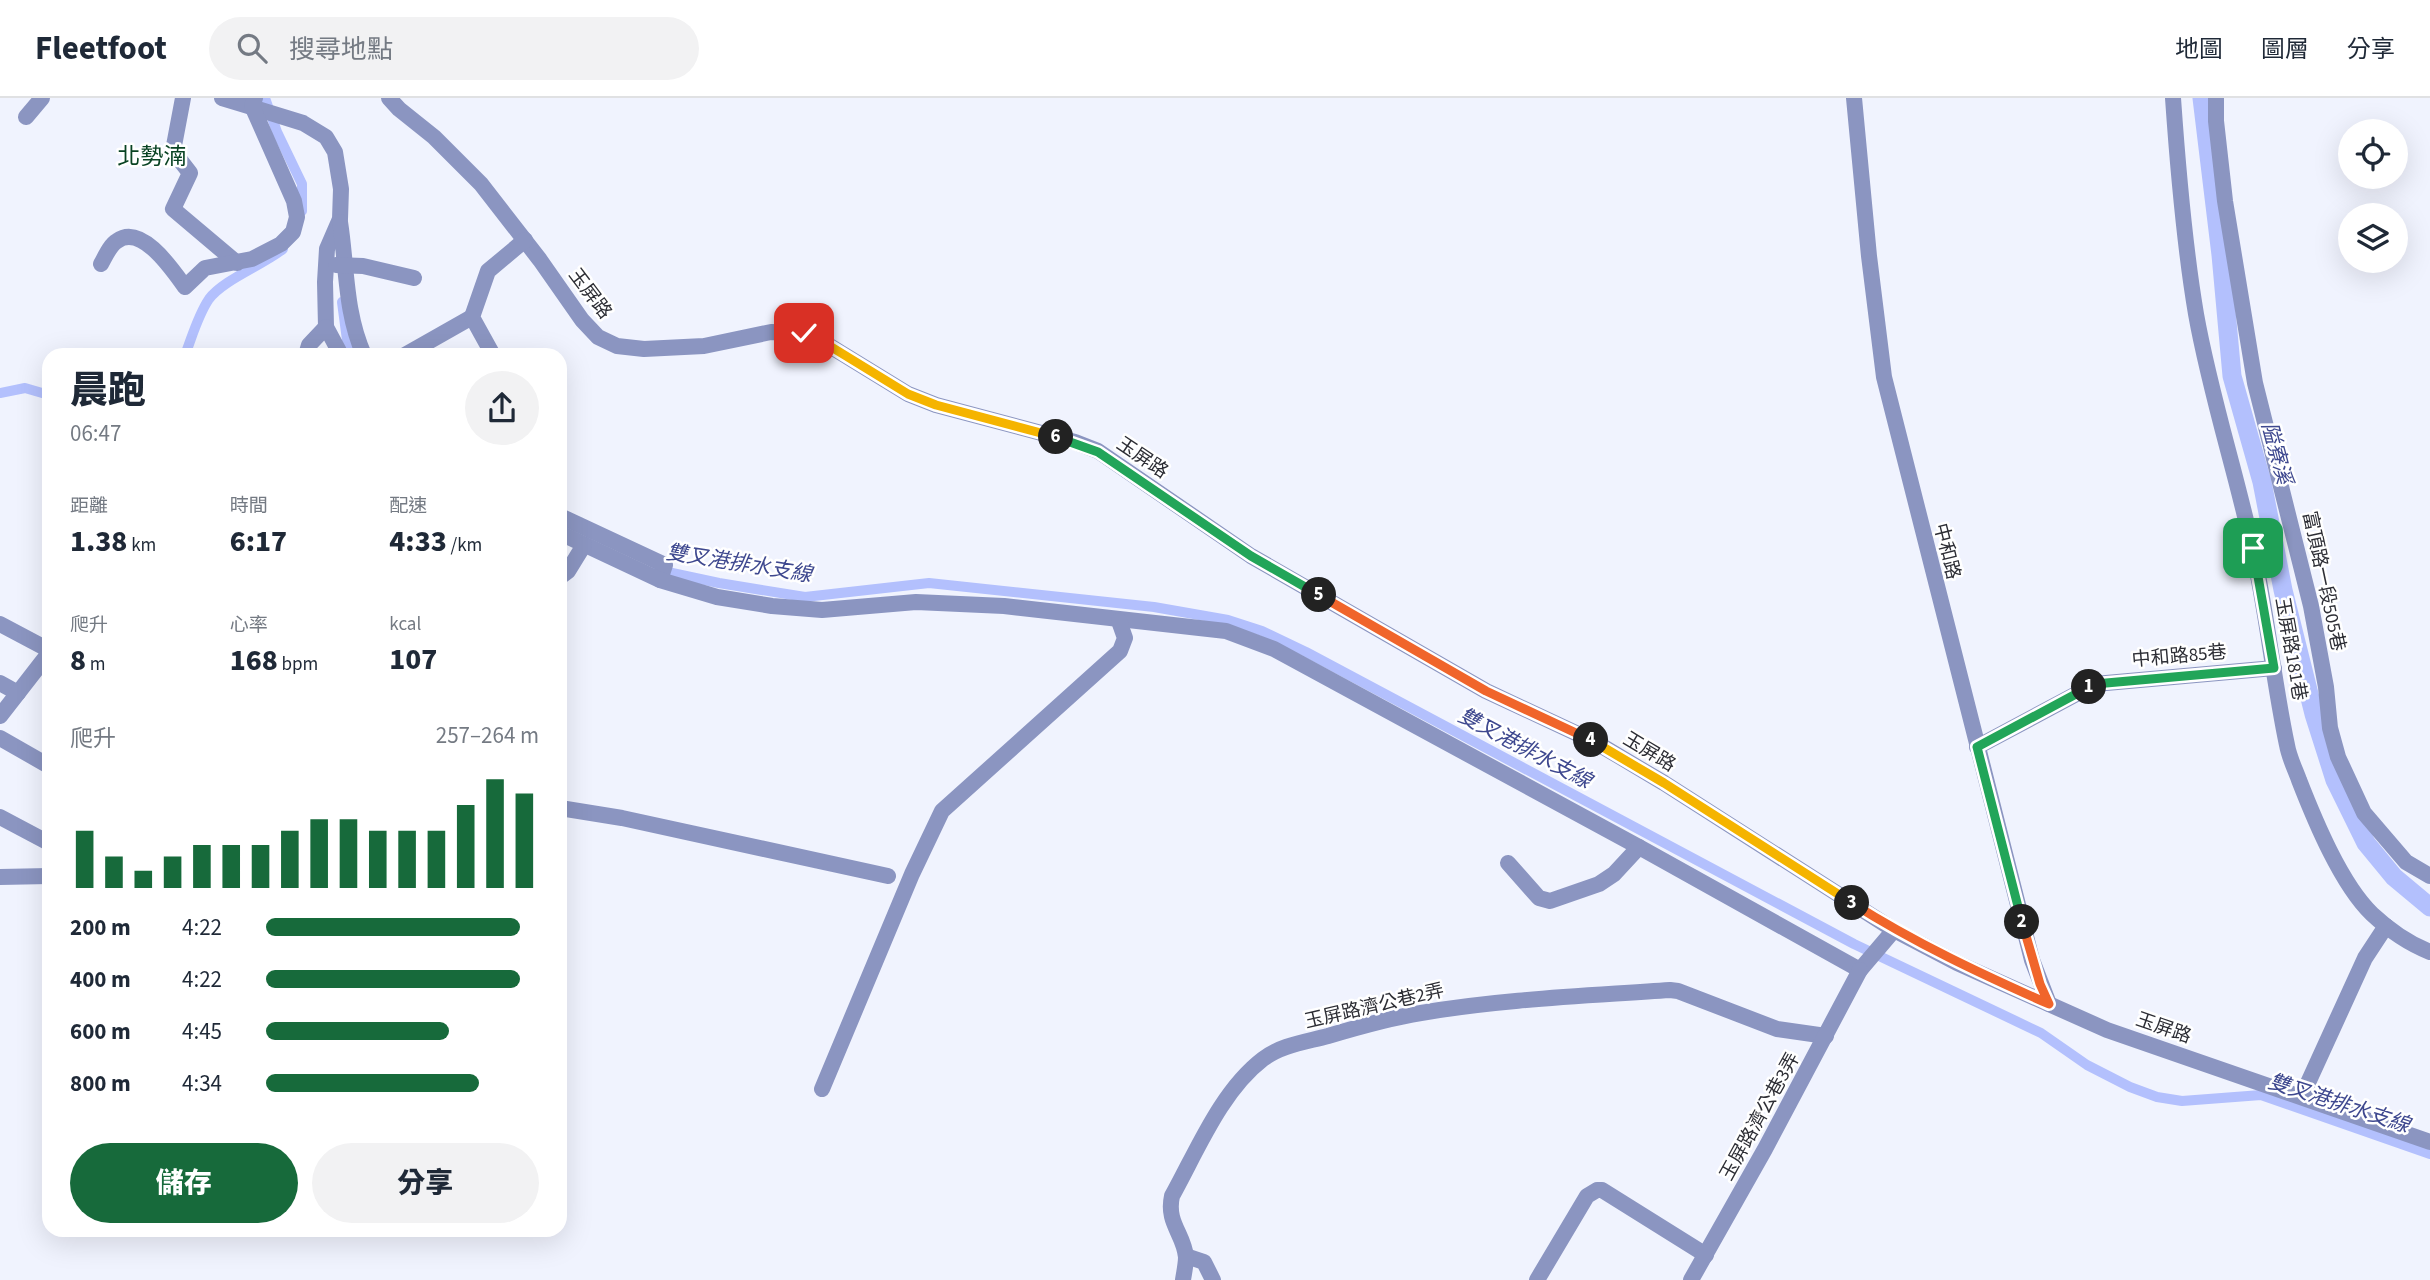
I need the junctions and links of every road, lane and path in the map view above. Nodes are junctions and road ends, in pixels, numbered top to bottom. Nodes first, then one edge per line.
1 (42, 98) edge
2 (183, 98) edge
3 (222, 98) edge
4 (389, 98) edge
5 (1854, 98) edge
6 (2173, 98) edge
7 (2216, 98) edge
8 (257, 106) edge
9 (26, 117) dead end
10 (340, 219) junction
11 (525, 240) junction
12 (237, 262) junction
13 (101, 264) dead end
14 (326, 264) junction
15 (346, 265) junction
16 (414, 278) dead end
17 (472, 317) junction
18 (326, 327) junction
19 (308, 348) edge
20 (337, 348) edge
21 (361, 348) edge
22 (417, 348) edge
23 (489, 348) edge
24 (567, 519) edge
25 (567, 536) edge
26 (584, 545) junction
27 (567, 572) edge
28 (660, 580) junction
29 (1119, 621) junction
30 (0, 624) edge
31 (42, 648) edge
32 (42, 661) edge
33 (2274, 668) junction
34 (0, 683) edge
35 (18, 693) junction
36 (0, 716) edge
37 (0, 738) edge
38 (1977, 747) junction
39 (42, 762) edge
40 (567, 809) edge
41 (0, 817) edge
42 (42, 839) edge
43 (1639, 847) junction
44 (1508, 863) dead end
45 (0, 866) edge
46 (42, 876) edge
47 (888, 876) dead end
48 (2430, 876) edge
49 (8, 877) edge
50 (2386, 926) junction
51 (1894, 930) junction
52 (2430, 952) edge
53 (1860, 970) junction
54 (2049, 1004) junction
55 (1826, 1036) junction
56 (822, 1089) dead end
57 (2302, 1096) junction
58 (2430, 1142) edge
59 (1186, 1255) junction
60 (1706, 1255) junction
61 (1182, 1280) edge
62 (1213, 1280) edge
63 (1537, 1280) edge
64 (1691, 1280) edge

1 - 9 street
2 - 12 street
3 - 8 street
4 - 11 street, 玉屏路
5 - 38 street, 中和路
6 - 33 street, 玉屏路181巷
7 - 48 street, 富頂路一段505巷
8 - 10 street
8 - 12 street
10 - 14 street
10 - 15 street
11 - 17 street
11 - 51 street, 玉屏路
12 - 13 street
14 - 15 street
14 - 18 street
15 - 16 street
15 - 21 street
17 - 22 street
17 - 23 street
18 - 19 street
18 - 20 street
24 - 28 street
25 - 26 street
26 - 27 street
26 - 28 street
28 - 29 street
29 - 43 street
29 - 56 street
30 - 31 street
32 - 35 street
33 - 38 street, 中和路85巷
33 - 50 street, 玉屏路181巷
34 - 35 street
35 - 36 street
37 - 39 street
38 - 54 street, 中和路
40 - 47 street
41 - 42 street
43 - 44 street
43 - 53 street
45 - 49 street
46 - 49 street
50 - 52 street, 玉屏路181巷
50 - 57 street
51 - 53 street
51 - 54 street, 玉屏路
53 - 55 street, 玉屏路濟公巷3弄
54 - 57 street, 玉屏路
55 - 59 street, 玉屏路濟公巷2弄
55 - 60 street, 玉屏路濟公巷3弄
57 - 58 street, 玉屏路
59 - 61 street
59 - 62 street
60 - 63 street
60 - 64 street, 玉屏路濟公巷3弄

